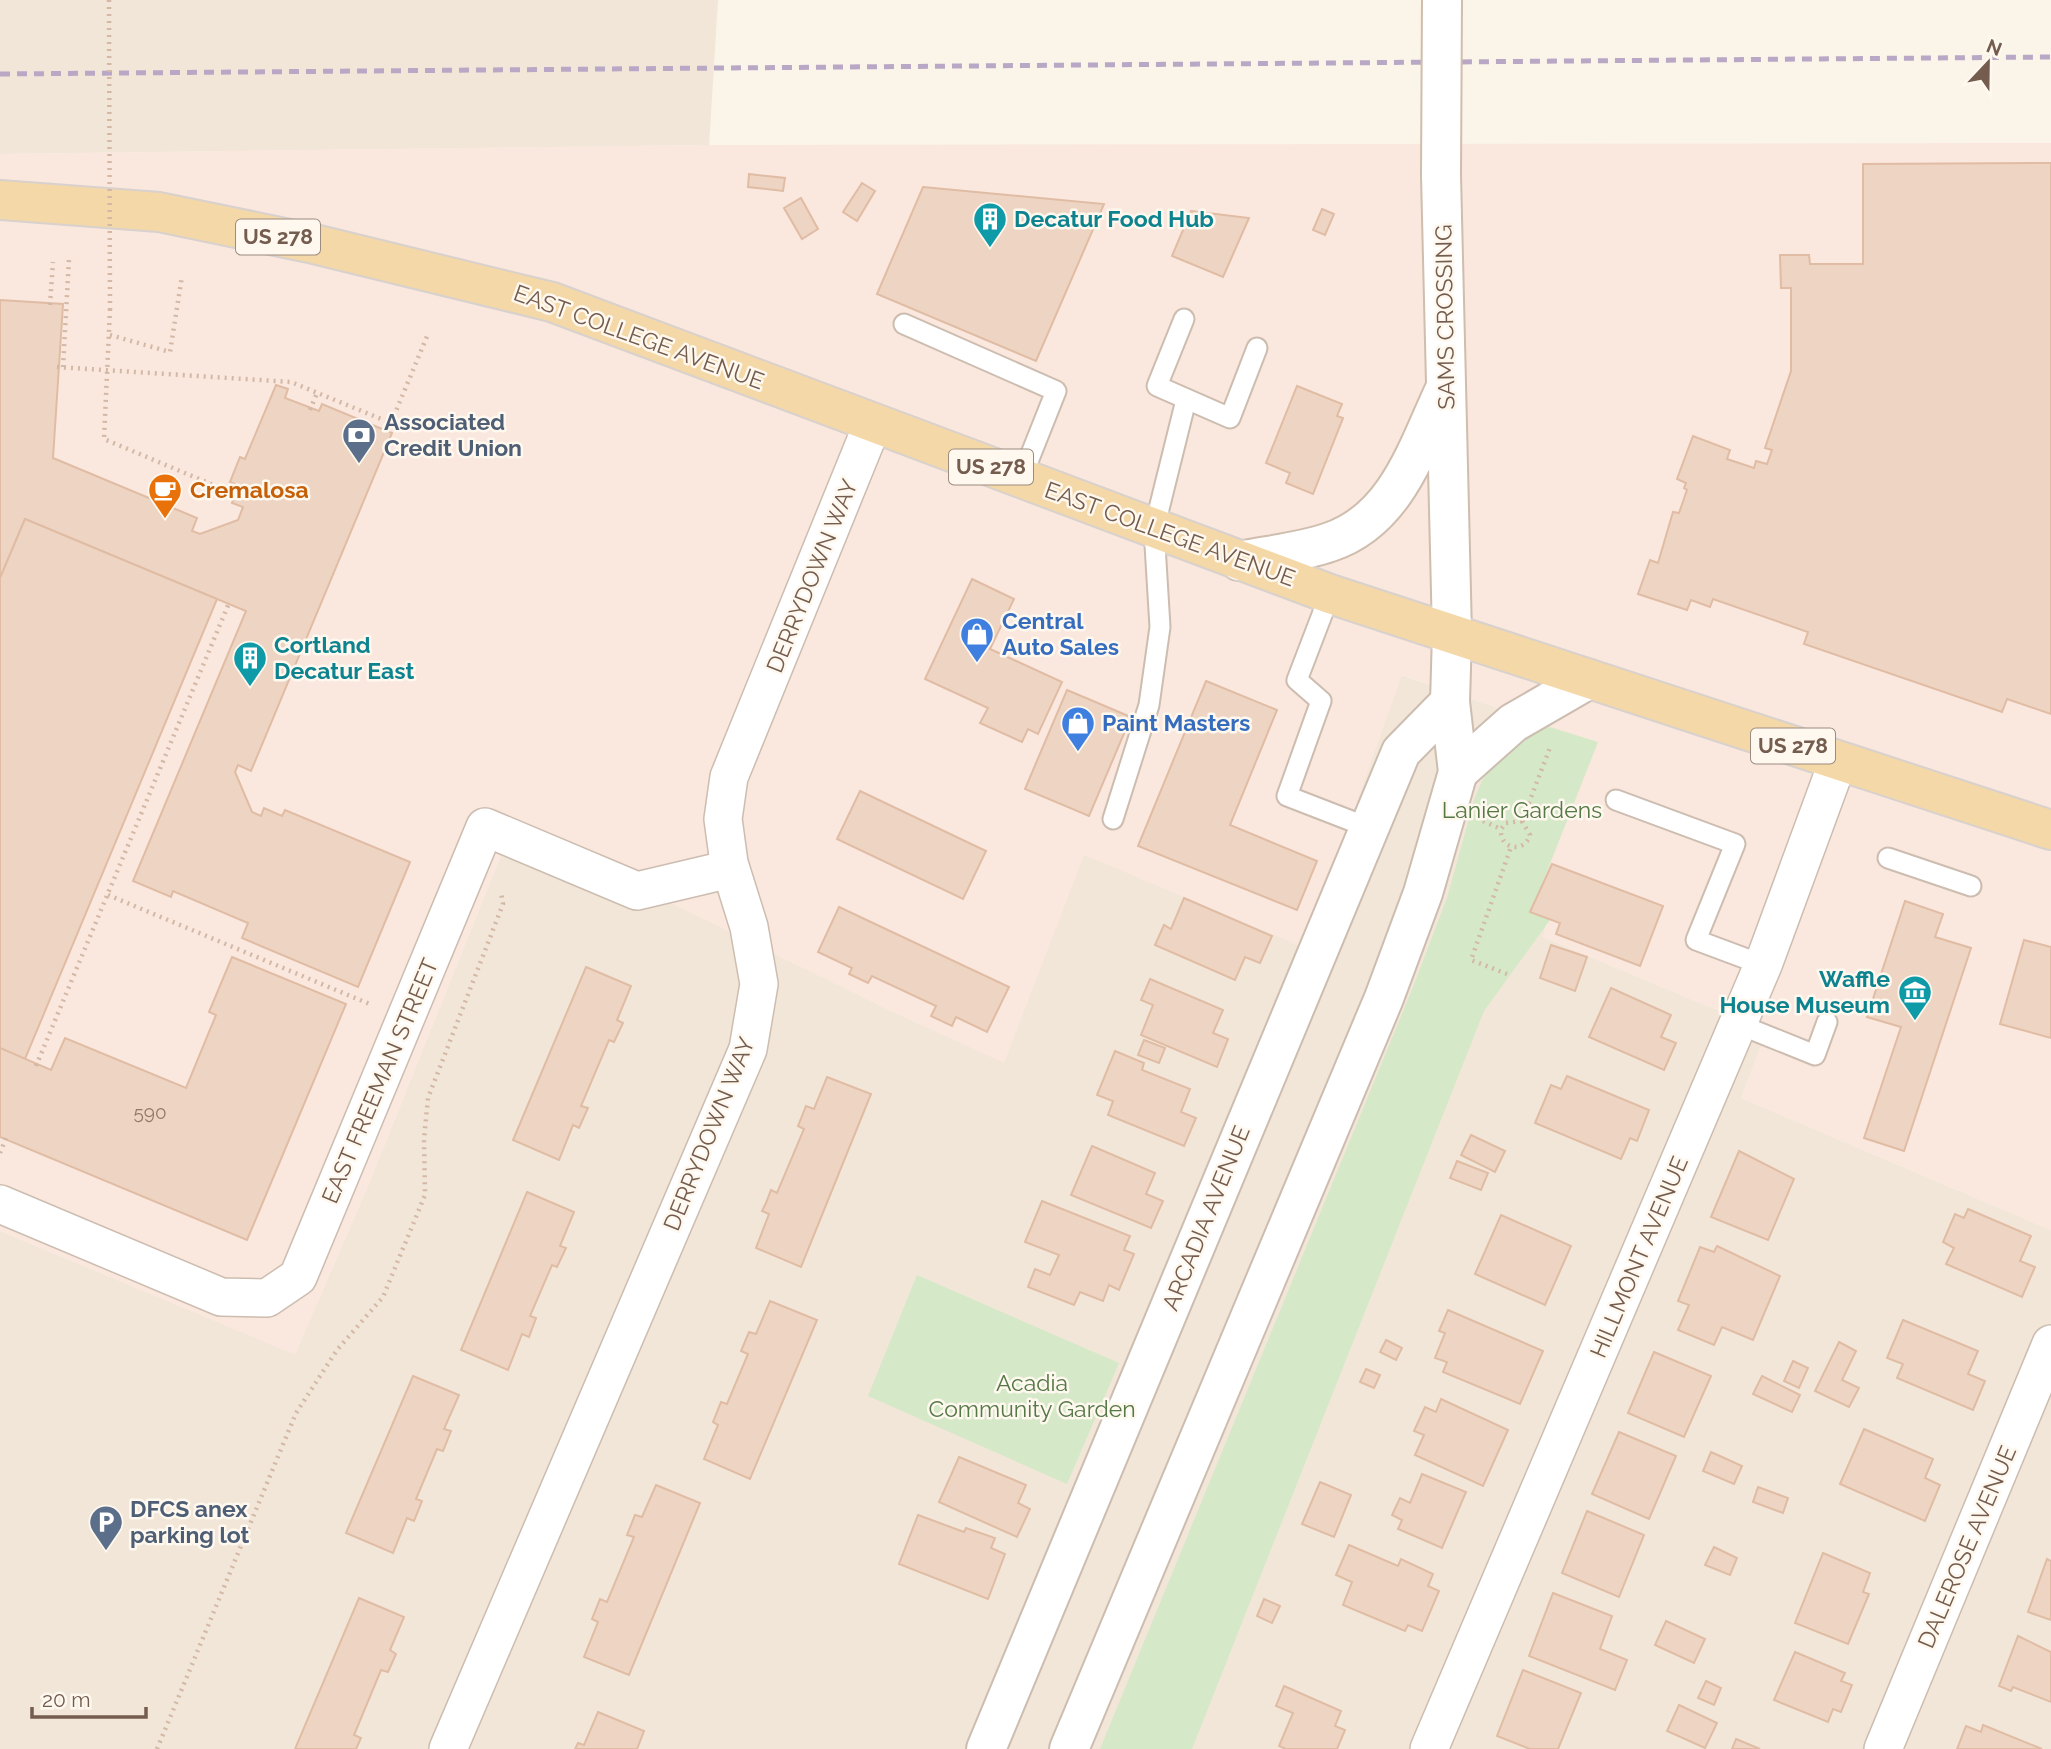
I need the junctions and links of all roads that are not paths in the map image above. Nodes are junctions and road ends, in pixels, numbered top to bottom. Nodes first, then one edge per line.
1 (1442, 0) edge
2 (0, 200) edge
3 (1184, 319) dead end
4 (904, 324) dead end
5 (1257, 348) dead end
6 (1446, 386) junction
7 (1186, 400) junction
8 (873, 423) junction
9 (1021, 479) junction
10 (1154, 529) junction
11 (1239, 561) junction
12 (1330, 594) junction
13 (1452, 634) junction
14 (1588, 679) junction
15 (1450, 702) junction
16 (1838, 761) junction
17 (1458, 772) junction
18 (1616, 800) dead end
19 (1113, 819) dead end
20 (1367, 827) junction
21 (2051, 830) edge
22 (1888, 858) dead end
23 (730, 869) junction
24 (1971, 886) dead end
25 (1763, 965) junction
26 (1827, 1022) dead end
27 (1738, 1024) junction
28 (0, 1204) edge
29 (2051, 1344) edge
30 (448, 1749) edge
31 (986, 1749) edge
32 (1069, 1749) edge
33 (1429, 1749) edge
34 (1883, 1749) edge

1 - 6 street, SAMS CROSSING, bridge
2 - 8 main road, EAST COLLEGE AVENUE / US 278
3 - 7 lane
4 - 9 lane
5 - 7 lane
6 - 11 street
6 - 13 street, SAMS CROSSING
7 - 10 lane
8 - 9 main road, EAST COLLEGE AVENUE / US 278
8 - 23 street, DERRYDOWN WAY
9 - 10 main road, EAST COLLEGE AVENUE / US 278
10 - 11 main road, EAST COLLEGE AVENUE / US 278
10 - 19 lane
11 - 12 main road, EAST COLLEGE AVENUE / US 278
12 - 13 main road, EAST COLLEGE AVENUE / US 278
12 - 20 lane
13 - 14 main road, EAST COLLEGE AVENUE / US 278
13 - 15 street
14 - 16 main road, EAST COLLEGE AVENUE / US 278
14 - 17 street
15 - 17 street
15 - 20 street, ARCADIA AVENUE
16 - 21 main road, EAST COLLEGE AVENUE / US 278
16 - 25 street, HILLMONT AVENUE
17 - 32 street
18 - 25 lane
20 - 31 street, ARCADIA AVENUE
22 - 24 lane
23 - 28 street, EAST FREEMAN STREET
23 - 30 street, DERRYDOWN WAY
25 - 27 street, HILLMONT AVENUE
26 - 27 lane
27 - 33 street, HILLMONT AVENUE
29 - 34 street, DALEROSE AVENUE

